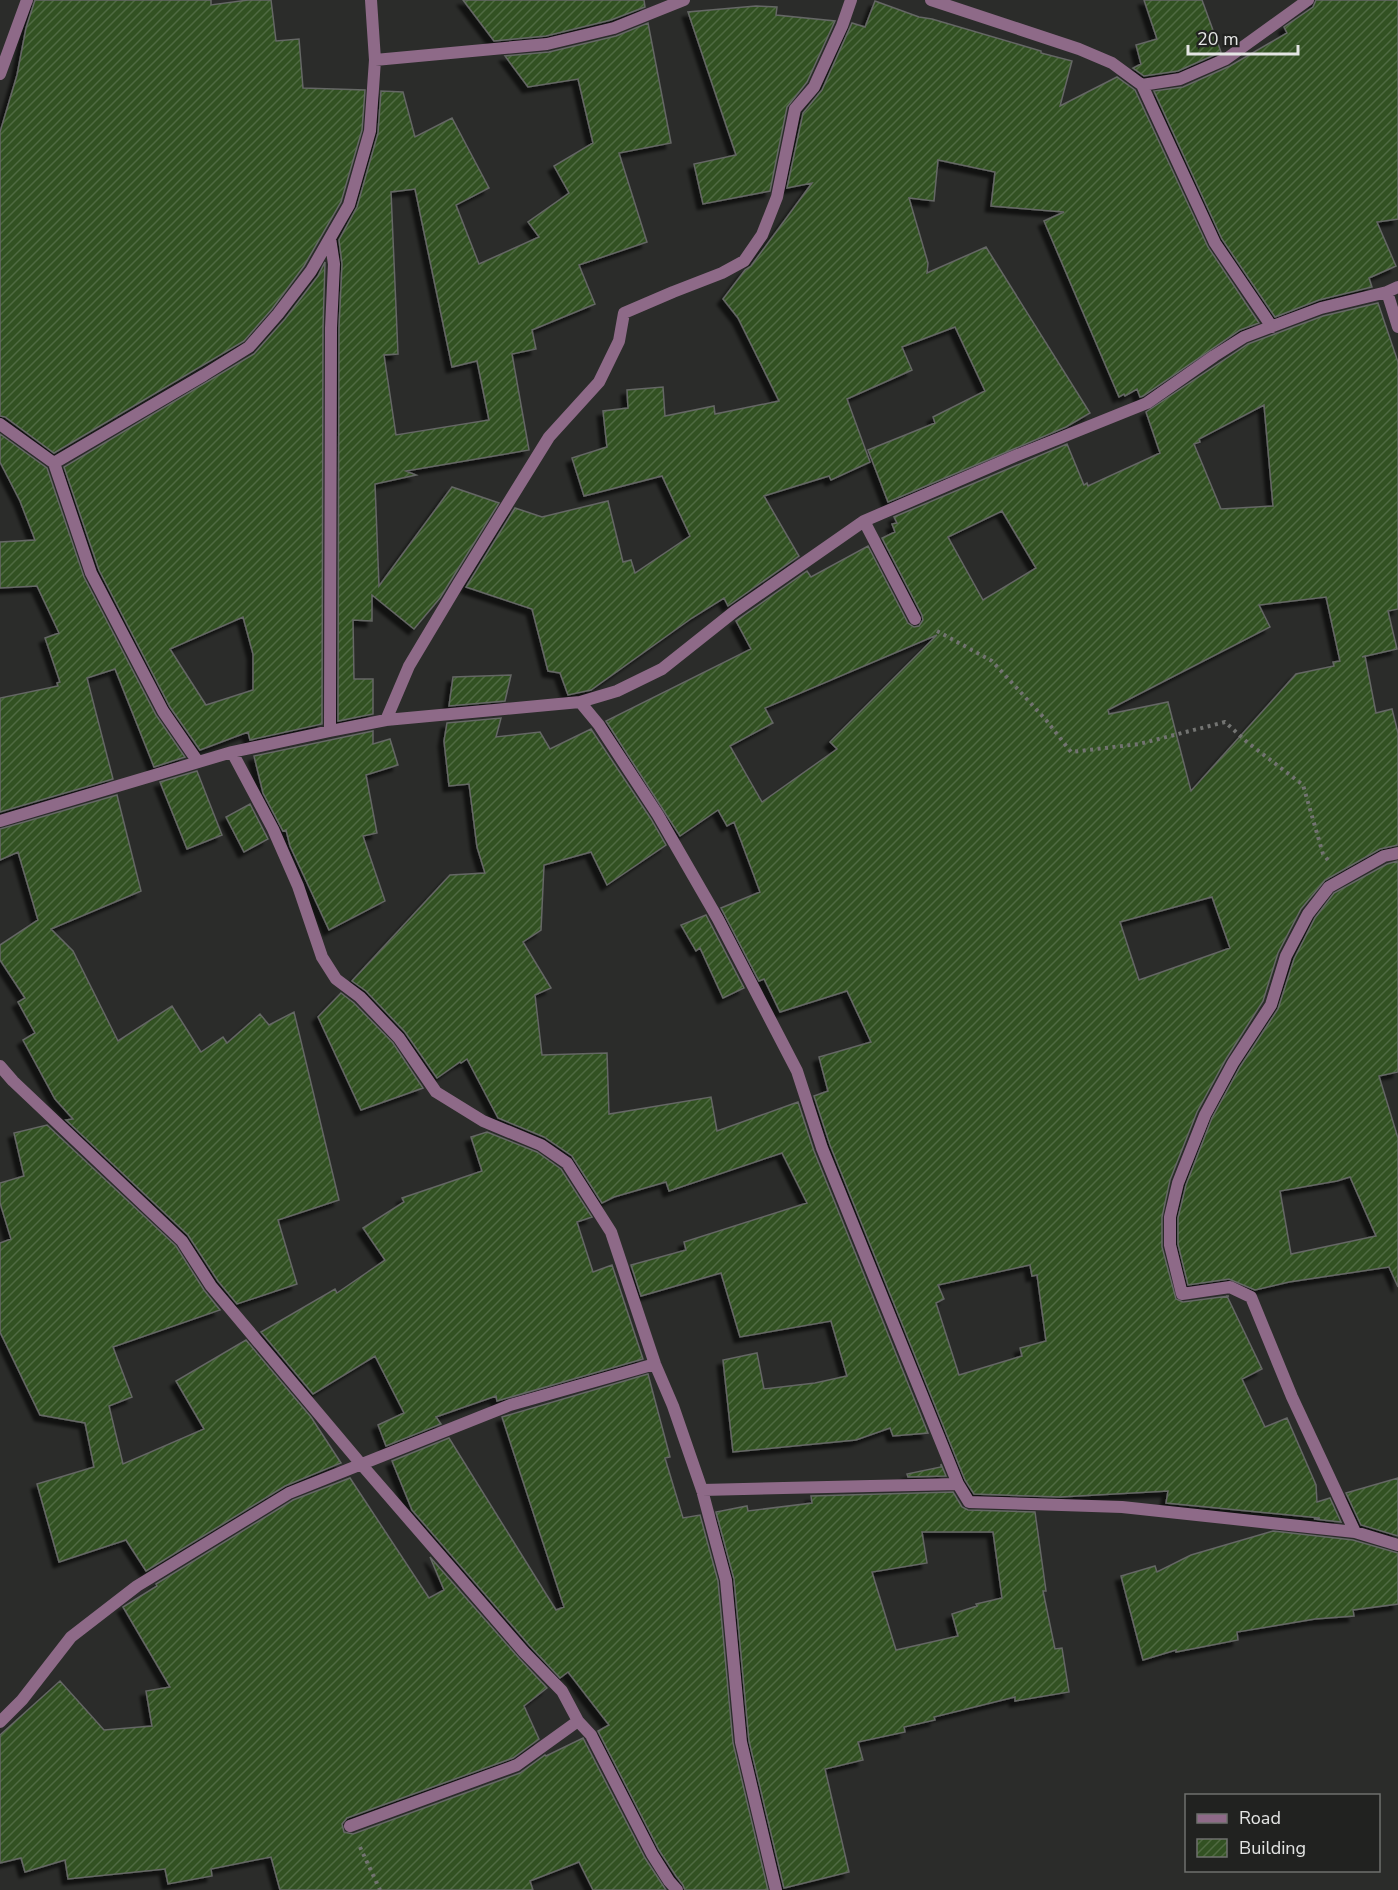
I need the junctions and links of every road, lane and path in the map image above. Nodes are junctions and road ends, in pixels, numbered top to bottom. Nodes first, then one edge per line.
1 (27, 0) edge
2 (370, 0) edge
3 (684, 0) edge
4 (851, 0) edge
5 (931, 0) edge
6 (1308, 0) edge
7 (375, 60) junction
8 (0, 74) edge
9 (1142, 85) junction
10 (330, 238) junction
11 (1392, 290) edge
12 (1272, 327) junction
13 (1398, 327) edge
14 (0, 424) edge
15 (54, 463) junction
16 (864, 521) junction
17 (915, 619) joint
18 (580, 702) junction
19 (386, 720) junction
20 (330, 731) junction
21 (232, 752) junction
22 (198, 762) junction
23 (0, 821) edge
24 (1398, 853) edge
25 (1343, 879) junction
26 (0, 1066) edge
27 (655, 1364) junction
28 (361, 1464) junction
29 (958, 1484) junction
30 (702, 1490) junction
31 (1355, 1532) junction
32 (1398, 1545) edge
33 (578, 1721) junction
34 (0, 1722) edge
35 (350, 1826) joint
36 (381, 1890) edge
37 (677, 1890) edge
38 (776, 1890) edge

1 - 8 street
2 - 7 street
3 - 7 street
4 - 19 street
5 - 9 street
6 - 9 street
7 - 10 street
9 - 12 street
10 - 15 street
10 - 20 street
11 - 12 street
11 - 13 street
12 - 16 street
14 - 15 street
15 - 22 street
16 - 17 street
16 - 18 street
17 - 25 path
18 - 19 street
18 - 29 street
19 - 20 street
20 - 21 street
21 - 22 street
21 - 27 street
22 - 23 street
24 - 25 street
25 - 31 street
26 - 28 street
27 - 28 street
27 - 30 street
28 - 33 street
28 - 34 street
29 - 30 street
29 - 31 street
30 - 38 street
31 - 32 street
33 - 35 street
33 - 37 street
35 - 36 path

